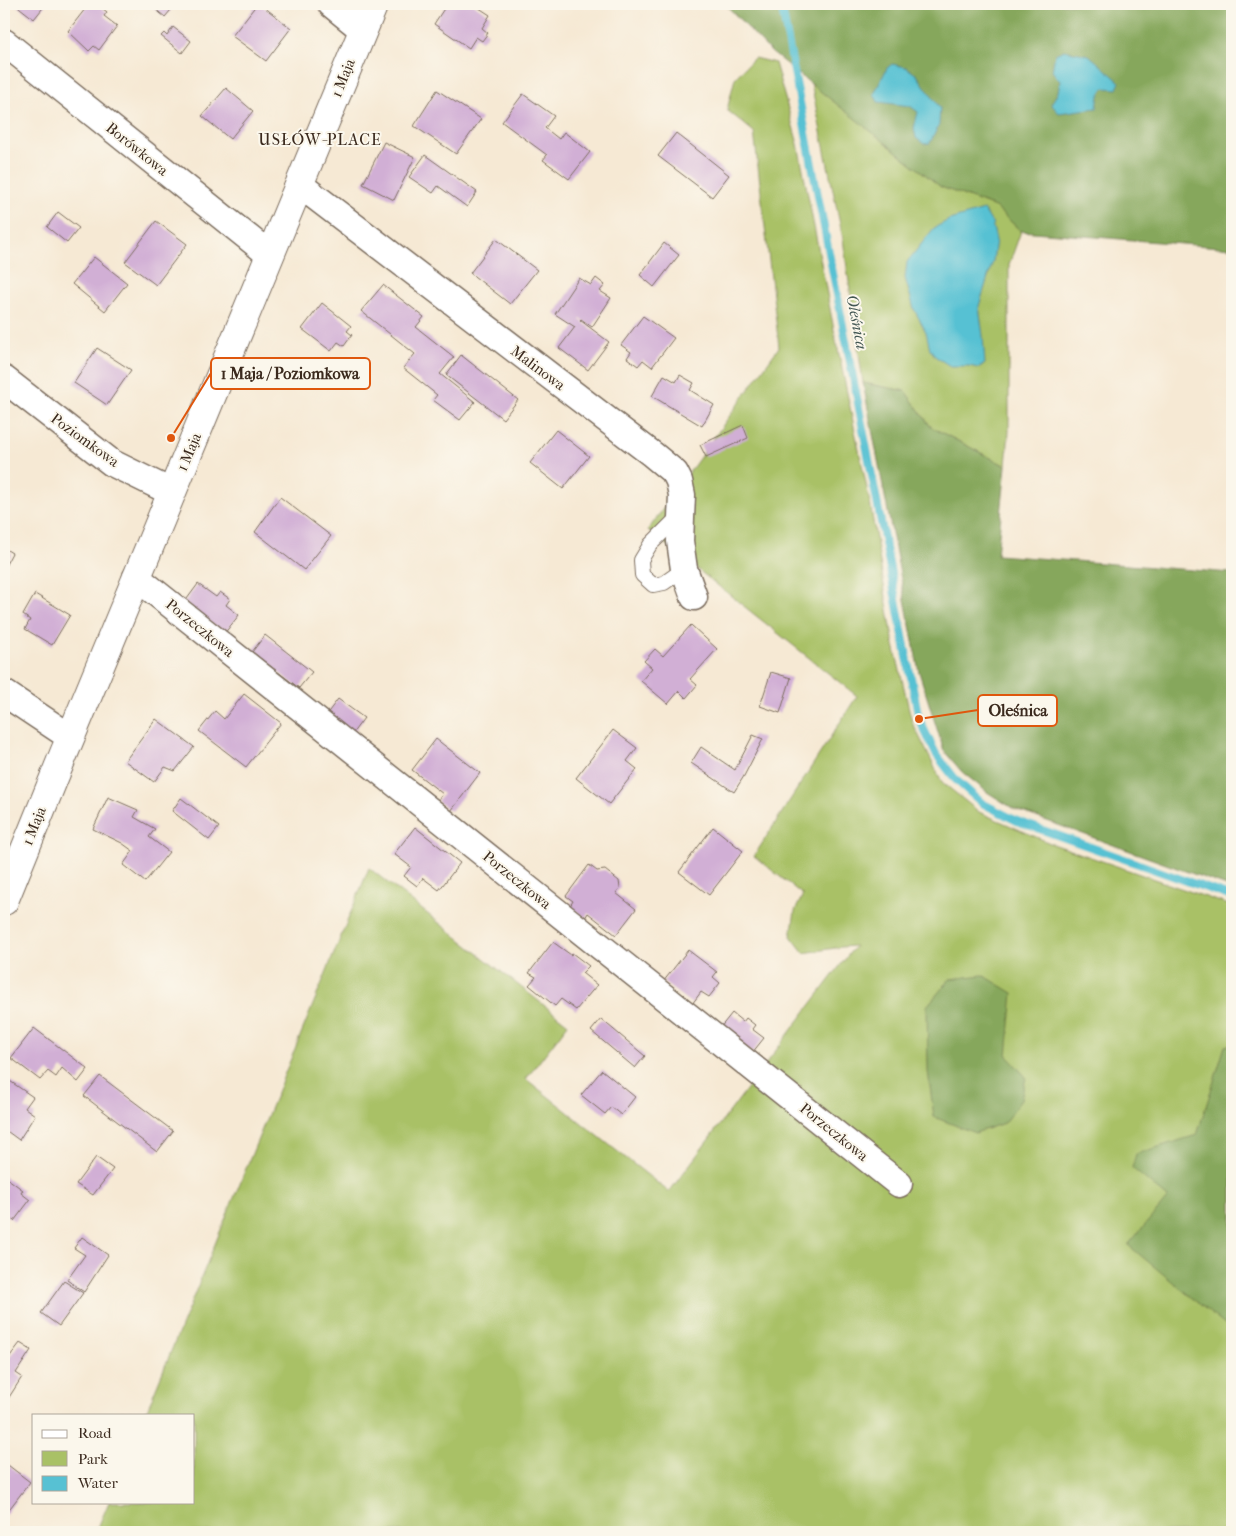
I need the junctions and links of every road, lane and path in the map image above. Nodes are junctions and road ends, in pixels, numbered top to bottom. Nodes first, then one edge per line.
1 (331, 4) edge
2 (374, 4) edge
3 (363, 30) junction
4 (4, 42) edge
5 (300, 185) junction
6 (270, 255) junction
7 (4, 379) edge
8 (171, 492) junction
9 (682, 514) junction
10 (684, 569) junction
11 (136, 577) junction
12 (694, 597) dead end
13 (4, 694) edge
14 (70, 737) junction
15 (4, 901) edge
16 (898, 1184) dead end

1 - 3 street
2 - 3 street, 1 Maja
3 - 5 street, 1 Maja
4 - 6 street, Borówkowa
5 - 6 street, 1 Maja
5 - 9 street, Malinowa
6 - 8 street, 1 Maja
7 - 8 street, Poziomkowa
8 - 11 street, 1 Maja
9 - 10 street, Malinowa
9 - 10 lane
10 - 12 street, Malinowa
11 - 14 street, 1 Maja
11 - 16 street, Porzeczkowa
13 - 14 street
14 - 15 street, 1 Maja

